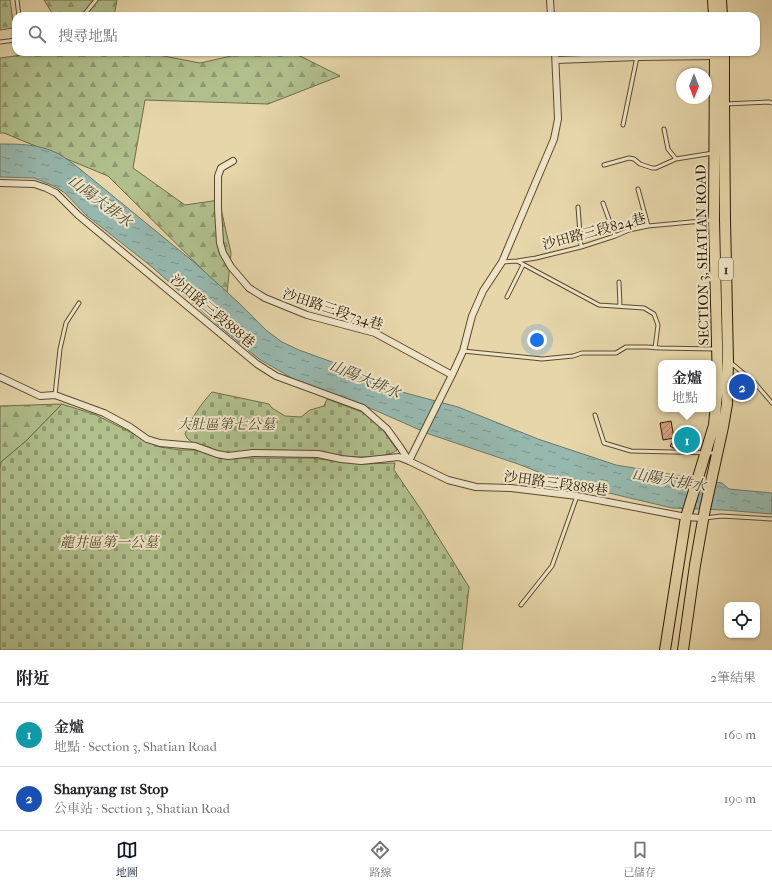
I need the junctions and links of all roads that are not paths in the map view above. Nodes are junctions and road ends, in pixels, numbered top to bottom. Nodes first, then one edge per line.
1 (17, 0) edge
2 (96, 0) edge
3 (550, 0) edge
4 (713, 0) edge
5 (721, 0) edge
6 (18, 12) edge
7 (86, 12) edge
8 (551, 12) edge
9 (714, 12) edge
10 (722, 12) edge
11 (12, 40) edge
12 (0, 42) edge
13 (556, 56) edge
14 (664, 56) edge
15 (719, 56) edge
16 (719, 56) edge
17 (637, 57) junction
18 (556, 60) junction
19 (772, 103) edge
20 (724, 104) junction
21 (623, 125) dead end
22 (664, 129) dead end
23 (714, 152) junction
24 (676, 159) junction
25 (233, 161) dead end
26 (604, 164) dead end
27 (0, 183) edge
28 (638, 189) dead end
29 (602, 203) dead end
30 (578, 207) dead end
31 (714, 220) junction
32 (725, 220) junction
33 (648, 226) junction
34 (615, 236) junction
35 (580, 247) junction
36 (517, 261) junction
37 (502, 262) junction
38 (523, 264) junction
39 (619, 282) dead end
40 (506, 297) dead end
41 (79, 303) dead end
42 (620, 306) junction
43 (655, 348) junction
44 (718, 350) junction
45 (463, 351) junction
46 (728, 361) junction
47 (452, 375) junction
48 (0, 377) edge
49 (55, 395) junction
50 (772, 404) edge
51 (716, 405) edge
52 (715, 412) edge
53 (595, 414) dead end
54 (706, 452) junction
55 (717, 453) junction
56 (409, 461) junction
57 (577, 496) junction
58 (704, 514) junction
59 (686, 517) junction
60 (772, 519) edge
61 (521, 605) dead end
62 (665, 650) edge
63 (683, 650) edge

1 - 6 lane
2 - 7 lane
3 - 8 street
4 - 9 main road
5 - 10 main road
11 - 12 lane
13 - 18 street
14 - 17 street
15 - 20 main road, SECTION 3, SHATIAN ROAD / 1
16 - 23 main road, SECTION 3, SHATIAN ROAD / 1
17 - 18 street
17 - 21 lane
18 - 37 street
19 - 20 lane
20 - 32 main road, SECTION 3, SHATIAN ROAD / 1
22 - 24 lane
23 - 24 lane
23 - 31 main road, SECTION 3, SHATIAN ROAD / 1
24 - 26 lane
25 - 47 street, 沙田路三段734巷
27 - 56 street, 沙田路三段888巷
28 - 33 lane
29 - 34 lane
30 - 35 lane
31 - 32 lane, 沙田路三段824巷
31 - 33 lane, 沙田路三段824巷
31 - 44 main road, SECTION 3, SHATIAN ROAD / 1
32 - 46 main road, SECTION 3, SHATIAN ROAD / 1
33 - 34 lane, 沙田路三段824巷
34 - 35 lane, 沙田路三段824巷
35 - 36 lane, 沙田路三段824巷
36 - 37 lane, 沙田路三段824巷
36 - 38 lane, 沙田路三段824巷
37 - 45 street
38 - 40 lane
38 - 42 lane, 沙田路三段824巷
39 - 42 lane
41 - 49 lane
42 - 43 lane, 沙田路三段824巷
43 - 44 lane
43 - 45 lane
44 - 46 lane
44 - 51 main road, SECTION 3, SHATIAN ROAD / 1
45 - 47 street
46 - 50 lane
46 - 55 main road, SECTION 3, SHATIAN ROAD / 1
47 - 56 street
48 - 49 street
49 - 56 street
52 - 54 main road, SECTION 3, SHATIAN ROAD / 1
53 - 54 lane
54 - 55 lane
54 - 59 main road, SECTION 3, SHATIAN ROAD / 1
55 - 58 main road, SECTION 3, SHATIAN ROAD / 1
56 - 57 street, 沙田路三段888巷
57 - 59 street, 沙田路三段888巷
57 - 61 lane
58 - 59 street, 沙田路三段888巷
58 - 60 lane
58 - 63 main road, 1
59 - 62 main road, 1

